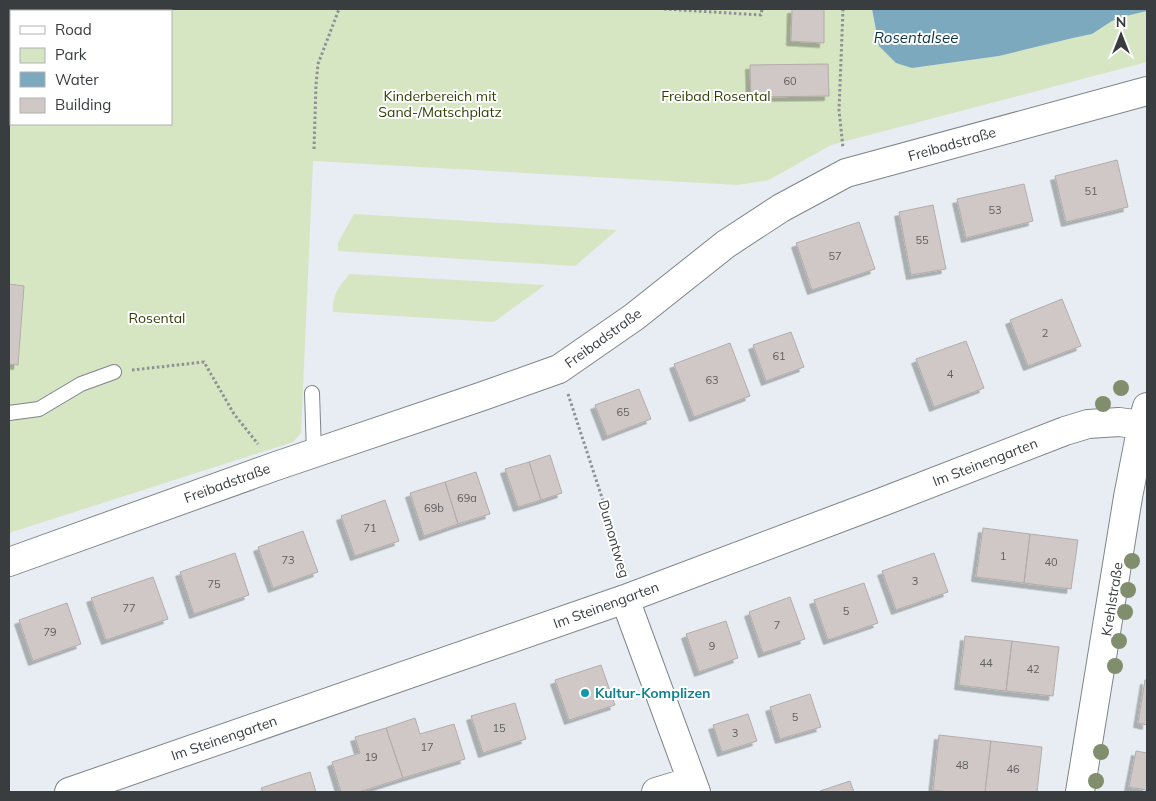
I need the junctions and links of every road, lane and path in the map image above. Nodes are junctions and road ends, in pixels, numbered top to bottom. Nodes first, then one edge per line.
1 (339, 9) edge
2 (664, 9) edge
3 (762, 9) edge
4 (843, 9) edge
5 (1147, 91) edge
6 (314, 149) dead end
7 (846, 173) junction
8 (559, 369) junction
9 (114, 372) joint
10 (312, 393) dead end
11 (9, 413) edge
12 (1145, 416) edge
13 (314, 452) junction
14 (276, 466) junction
15 (9, 562) edge
16 (625, 599) junction
17 (694, 787) edge
18 (69, 792) edge
19 (656, 792) edge
20 (1080, 792) edge

1 - 6 path
2 - 3 path
4 - 7 path
5 - 7 street, Freibadstraße
7 - 8 street, Freibadstraße
8 - 13 street, Freibadstraße
8 - 16 path, Dumontweg
9 - 11 lane
9 - 14 path
10 - 13 lane
12 - 16 street, Im Steinengarten
12 - 20 street, Krehlstraße
13 - 14 street, Freibadstraße
14 - 15 street, Freibadstraße
16 - 17 street
16 - 18 street, Im Steinengarten
17 - 19 street

